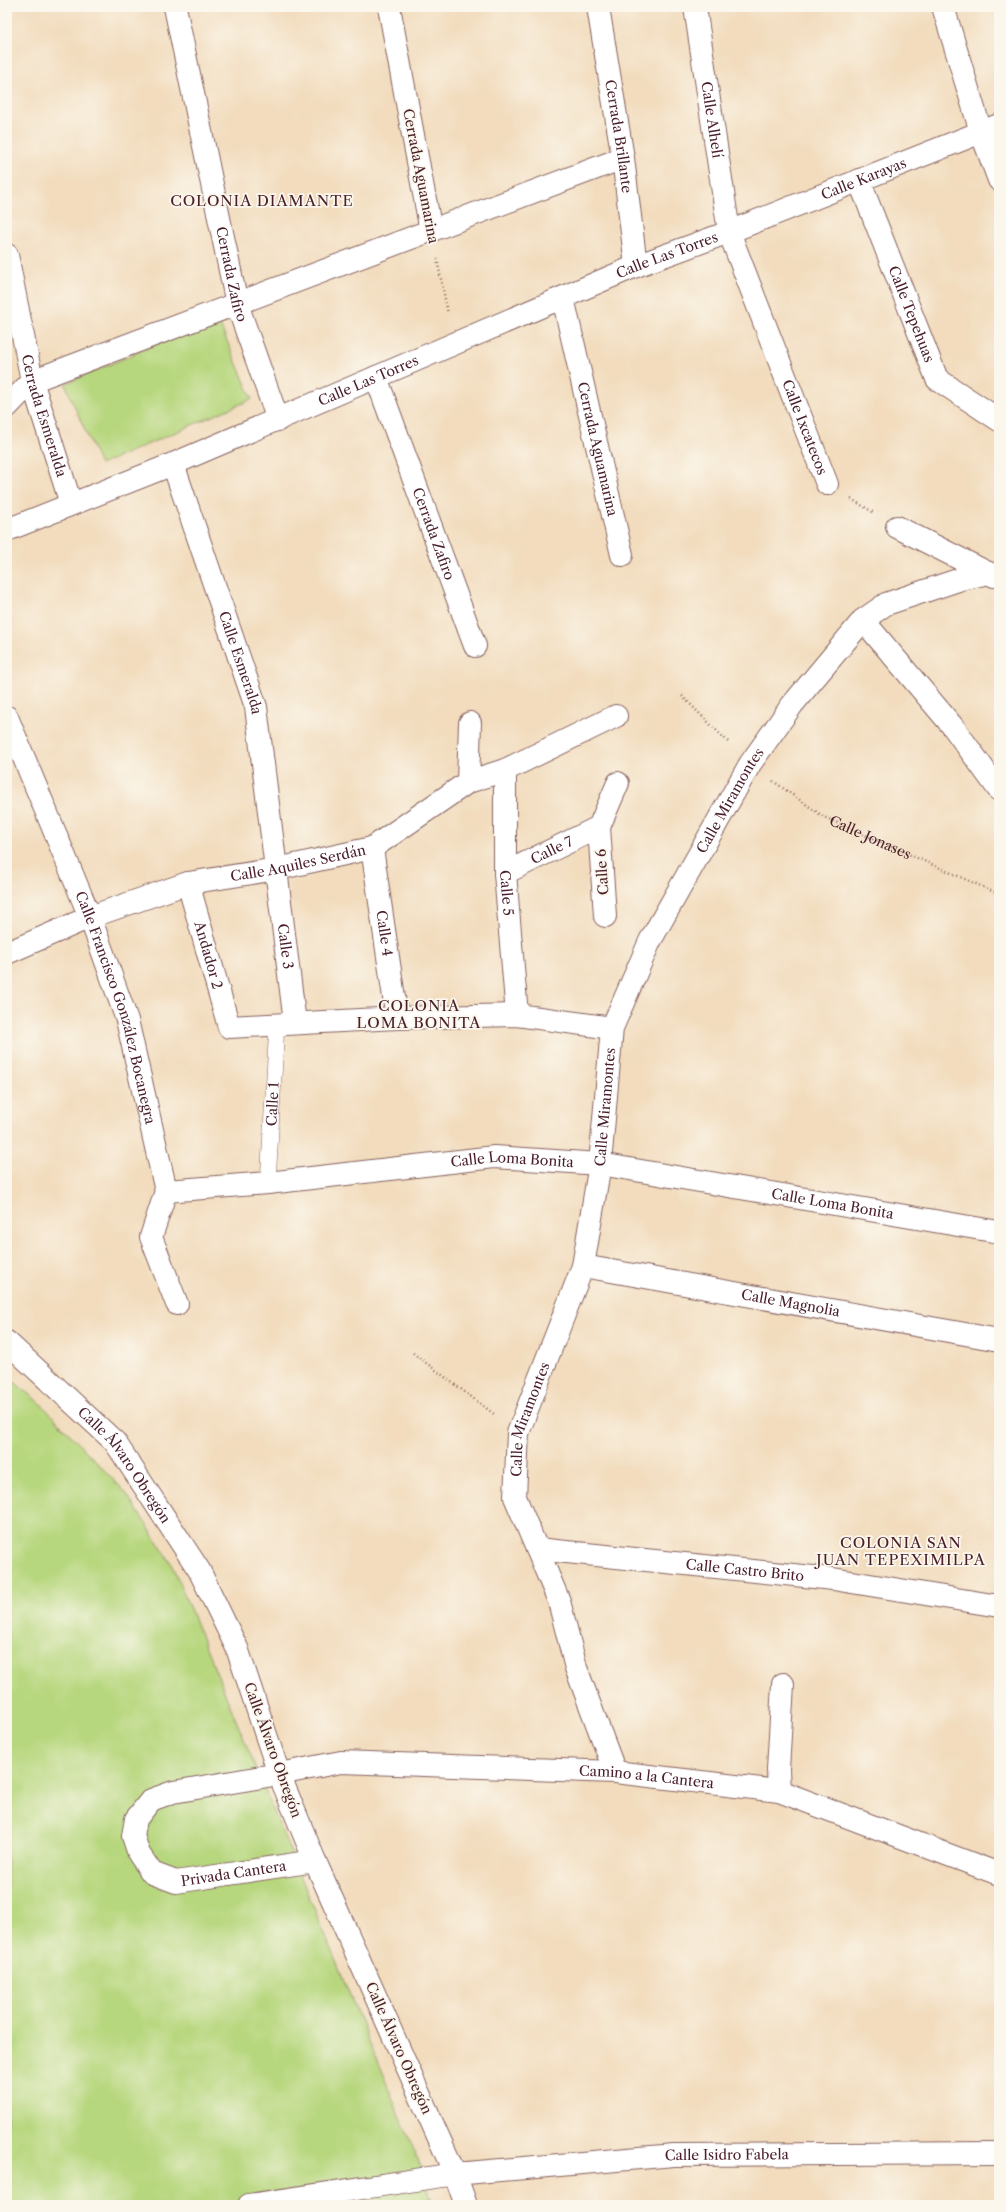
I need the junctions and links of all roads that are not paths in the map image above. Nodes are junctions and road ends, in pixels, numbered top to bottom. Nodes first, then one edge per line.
1 (175, 7) edge
2 (389, 7) edge
3 (598, 7) edge
4 (695, 7) edge
5 (944, 10) dead end
6 (990, 129) edge
7 (622, 158) junction
8 (859, 180) junction
9 (999, 180) edge
10 (431, 231) junction
11 (729, 232) junction
12 (7, 255) edge
13 (636, 266) junction
14 (563, 298) junction
15 (237, 304) junction
16 (376, 377) junction
17 (32, 381) junction
18 (7, 407) edge
19 (278, 420) junction
20 (999, 420) edge
21 (173, 464) junction
22 (827, 484) road end
23 (71, 504) junction
24 (897, 527) road end
25 (7, 530) edge
26 (622, 555) dead end
27 (994, 576) edge
28 (863, 620) junction
29 (475, 646) dead end
30 (616, 716) dead end
31 (7, 717) edge
32 (470, 723) dead end
33 (12, 743) edge
34 (505, 770) junction
35 (468, 782) junction
36 (618, 783) dead end
37 (999, 790) edge
38 (599, 827) junction
39 (372, 848) junction
40 (276, 869) junction
41 (505, 873) junction
42 (188, 883) junction
43 (605, 916) dead end
44 (90, 917) junction
45 (7, 953) edge
46 (517, 1016) junction
47 (397, 1018) junction
48 (286, 1024) junction
49 (612, 1028) junction
50 (600, 1164) junction
51 (268, 1183) junction
52 (166, 1191) junction
53 (999, 1232) edge
54 (583, 1266) junction
55 (177, 1304) dead end
56 (999, 1340) edge
57 (7, 1342) edge
58 (537, 1549) junction
59 (999, 1606) edge
60 (783, 1684) dead end
61 (615, 1772) junction
62 (279, 1774) junction
63 (779, 1791) junction
64 (315, 1862) junction
65 (999, 1874) edge
66 (999, 2153) edge
67 (455, 2174) junction
68 (249, 2205) edge
69 (466, 2205) edge

1 - 15 street, Cerrada Zafiro
2 - 10 street, Cerrada Aguamarina
3 - 7 street, Cerrada Brillante
4 - 11 street, Calle Alhelí
5 - 6 street
6 - 8 street, Calle Karayas
6 - 9 street
7 - 10 street
7 - 13 street, Cerrada Brillante
8 - 11 street, Calle Karayas
8 - 20 street, Calle Tepehuas
10 - 15 street
11 - 13 street, Calle Las Torres
11 - 22 street, Calle Ixcatecos
12 - 17 street, Cerrada Esmeralda
13 - 14 street, Calle Las Torres
14 - 16 street, Calle Las Torres
14 - 26 street, Cerrada Aguamarina
15 - 17 street
15 - 19 street, Cerrada Zafiro
16 - 19 street, Calle Las Torres
16 - 29 street, Cerrada Zafiro
17 - 18 street
17 - 23 street, Cerrada Esmeralda
19 - 21 street, Calle Las Torres
21 - 23 street, Calle Las Torres
21 - 40 street, Calle Esmeralda
23 - 25 street, Calle Las Torres
24 - 27 street
27 - 28 street, Calle Miramontes
28 - 37 street
28 - 49 street, Calle Miramontes
30 - 34 street, Calle Aquiles Serdán
31 - 33 street, Calle Francisco González Bocanegra
32 - 35 street
33 - 44 street, Calle Francisco González Bocanegra
34 - 35 street, Calle Aquiles Serdán
34 - 41 street, Calle 5
35 - 39 street, Calle Aquiles Serdán
36 - 38 street
38 - 41 street, Calle 7
38 - 43 street, Calle 6
39 - 40 street, Calle Aquiles Serdán
39 - 47 street, Calle 4
40 - 42 street, Calle Aquiles Serdán
40 - 48 street, Calle 3
41 - 46 street, Calle 5
42 - 44 street, Calle Aquiles Serdán
42 - 48 street, Andador 2
44 - 45 street, Calle Aquiles Serdán
44 - 52 street, Calle Francisco González Bocanegra
46 - 47 street
46 - 49 street
47 - 48 street
48 - 51 lane, Calle 1
49 - 50 street, Calle Miramontes
50 - 51 street, Calle Loma Bonita
50 - 53 street, Calle Loma Bonita
50 - 54 street, Calle Miramontes
51 - 52 street, Calle Loma Bonita
52 - 55 street
54 - 56 street, Calle Magnolia
54 - 58 street, Calle Miramontes
57 - 62 street, Calle Álvaro Obregón
58 - 59 street, Calle Castro Brito
58 - 61 street, Calle Miramontes
60 - 63 street
61 - 62 street, Camino a la Cantera
61 - 63 street, Camino a la Cantera
62 - 64 street, Calle Álvaro Obregón
62 - 64 street, Privada Cantera
63 - 65 street, Camino a la Cantera
64 - 67 street, Calle Álvaro Obregón
66 - 67 street, Calle Isidro Fabela
67 - 68 street, Calle Isidro Fabela
67 - 69 street, Calle Álvaro Obregón

